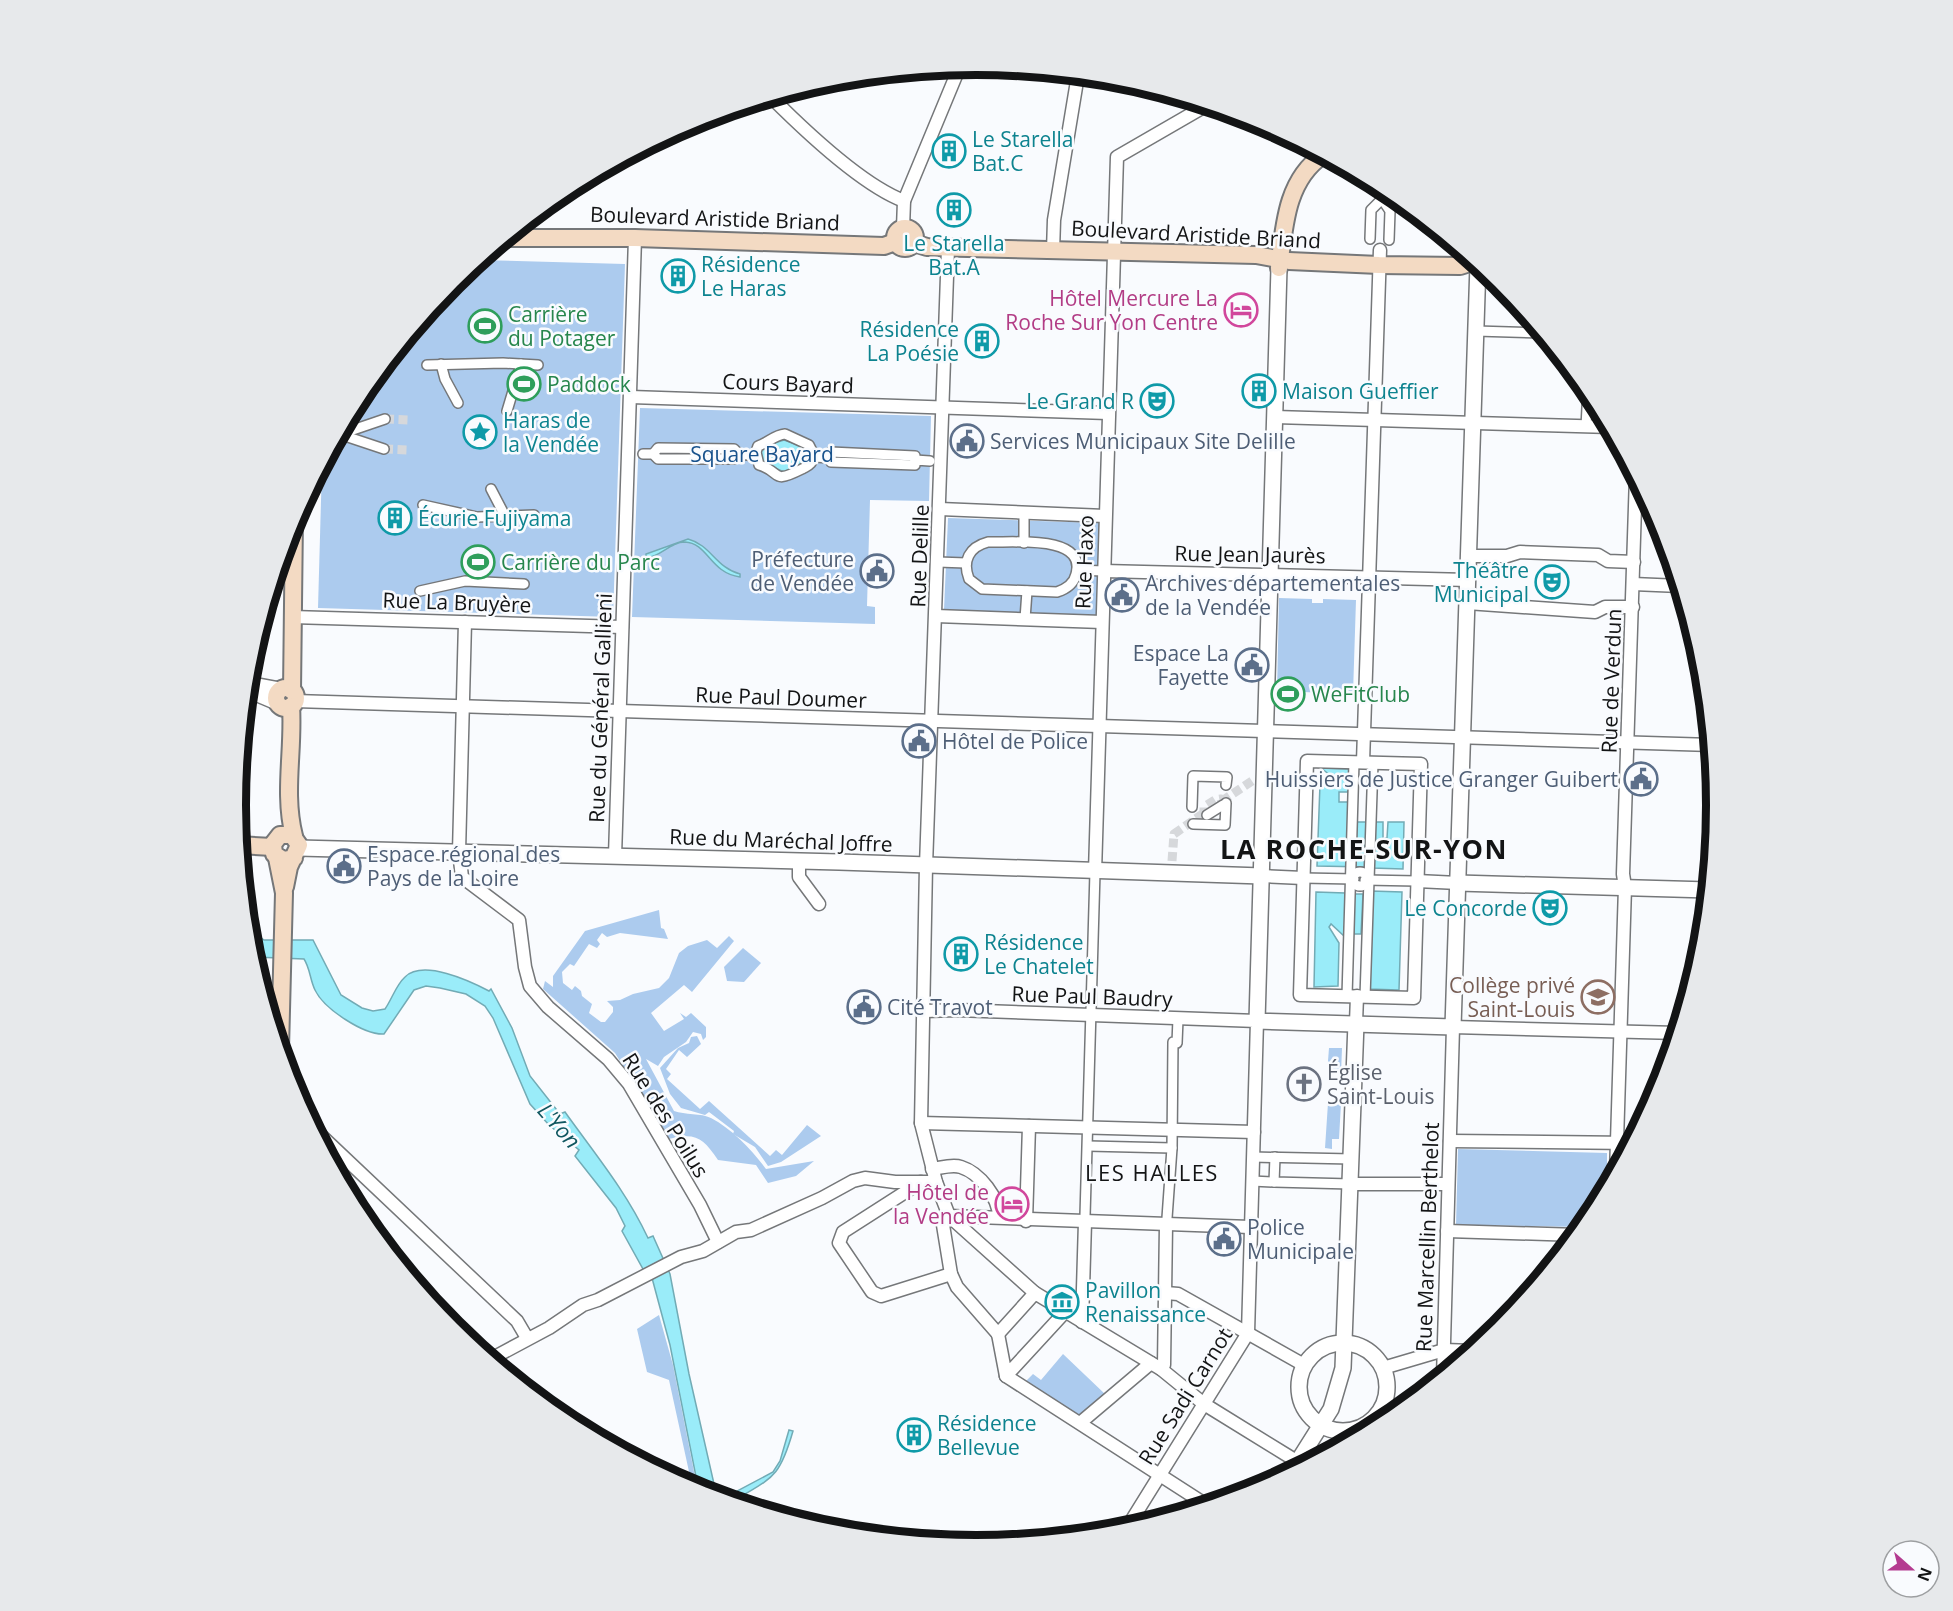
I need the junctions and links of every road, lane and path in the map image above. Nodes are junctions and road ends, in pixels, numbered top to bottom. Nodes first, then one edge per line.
1 (956, 76) edge
2 (1077, 82) edge
3 (777, 103) edge
4 (1198, 110) edge
5 (1317, 159) edge
6 (1382, 199) joint
7 (904, 201) junction
8 (522, 234) edge
9 (899, 235) junction
10 (534, 236) junction
11 (518, 237) edge
12 (635, 238) junction
13 (1370, 239) dead end
14 (1389, 240) dead end
15 (948, 248) junction
16 (1053, 250) junction
17 (1113, 252) junction
18 (1379, 257) junction
19 (1274, 261) junction
20 (1467, 264) edge
21 (1477, 274) edge
22 (1476, 331) junction
23 (1533, 333) edge
24 (441, 364) junction
25 (521, 364) junction
26 (427, 365) dead end
27 (538, 365) dead end
28 (631, 397) junction
29 (458, 403) dead end
30 (1587, 405) edge
31 (944, 407) junction
32 (507, 411) dead end
33 (1108, 413) junction
34 (1275, 417) junction
35 (385, 419) tunnel mouth
36 (1374, 420) junction
37 (1473, 423) junction
38 (1586, 427) junction
39 (1601, 428) edge
40 (349, 432) edge
41 (346, 437) edge
42 (384, 449) tunnel mouth
43 (648, 454) dead end
44 (754, 455) junction
45 (814, 457) junction
46 (930, 461) dead end
47 (491, 489) dead end
48 (1636, 490) edge
49 (423, 505) dead end
50 (940, 509) junction
51 (1024, 513) junction
52 (504, 514) junction
53 (534, 515) dead end
54 (1105, 516) junction
55 (1024, 543) junction
56 (293, 549) edge
57 (1468, 555) junction
58 (938, 562) junction
59 (1634, 562) junction
60 (966, 563) junction
61 (1077, 570) junction
62 (1104, 571) junction
63 (1270, 574) junction
64 (1369, 577) junction
65 (1468, 580) junction
66 (524, 584) dead end
67 (1634, 584) junction
68 (1673, 586) edge
69 (420, 591) dead end
70 (1027, 591) junction
71 (1467, 603) junction
72 (1633, 607) junction
73 (936, 616) junction
74 (292, 617) junction
75 (1025, 619) junction
76 (465, 622) junction
77 (1102, 622) junction
78 (622, 627) junction
79 (256, 687) edge
80 (286, 698) junction
81 (462, 708) junction
82 (620, 712) junction
83 (931, 722) junction
84 (1099, 726) junction
85 (1266, 732) junction
86 (1364, 734) junction
87 (1463, 737) junction
88 (1629, 743) junction
89 (1704, 745) edge
90 (1363, 762) junction
91 (1227, 785) dead end
92 (1192, 807) dead end
93 (1208, 815) tunnel mouth
94 (1193, 824) dead end
95 (248, 845) edge
96 (286, 847) junction
97 (459, 852) junction
98 (615, 856) junction
99 (799, 862) junction
100 (926, 866) junction
101 (1095, 872) junction
102 (1262, 876) junction
103 (1303, 878) junction
104 (1352, 879) junction
105 (1367, 880) junction
106 (1417, 881) junction
107 (1458, 883) junction
108 (1625, 887) junction
109 (1702, 890) edge
110 (819, 904) dead end
111 (1356, 996) junction
112 (925, 1011) junction
113 (1092, 1015) junction
114 (1178, 1018) junction
115 (1257, 1021) junction
116 (1356, 1023) junction
117 (281, 1026) edge
118 (1453, 1027) junction
119 (1620, 1033) junction
120 (1670, 1033) edge
121 (921, 1123) junction
122 (1029, 1126) junction
123 (1088, 1127) junction
124 (1170, 1130) junction
125 (1254, 1132) junction
126 (1450, 1141) junction
127 (1617, 1142) junction
128 (328, 1143) edge
129 (1625, 1143) edge
130 (1088, 1146) junction
131 (1172, 1148) junction
132 (1253, 1157) junction
133 (1275, 1157) junction
134 (1617, 1157) edge
135 (1352, 1159) junction
136 (932, 1169) junction
137 (895, 1182) junction
138 (921, 1182) junction
139 (936, 1182) junction
140 (1252, 1182) junction
141 (1274, 1182) junction
142 (1351, 1184) junction
143 (1449, 1184) junction
144 (896, 1199) junction
145 (949, 1216) junction
146 (999, 1217) junction
147 (1085, 1219) junction
148 (1026, 1221) junction
149 (1167, 1221) junction
150 (1250, 1227) junction
151 (1447, 1231) junction
152 (1568, 1234) edge
153 (718, 1242) junction
154 (951, 1274) junction
155 (1035, 1293) junction
156 (1166, 1293) junction
157 (1065, 1312) junction
158 (1082, 1322) junction
159 (1248, 1333) junction
160 (998, 1334) junction
161 (527, 1338) junction
162 (1345, 1342) junction
163 (1444, 1350) junction
164 (1463, 1351) edge
165 (496, 1356) edge
166 (1304, 1365) junction
167 (1156, 1366) junction
168 (1443, 1367) edge
169 (1383, 1368) junction
170 (1006, 1376) junction
171 (1204, 1404) junction
172 (1388, 1409) edge
173 (1080, 1423) junction
174 (1320, 1426) junction
175 (1357, 1429) edge
176 (1298, 1462) edge
177 (1290, 1465) edge
178 (1160, 1475) junction
179 (1200, 1501) edge
180 (1133, 1519) edge

1 - 7 street
2 - 16 street
3 - 7 street
4 - 17 street, Rue Haxo
5 - 19 main road
6 - 13 street
6 - 14 street
7 - 9 street
8 - 10 main road, Boulevard Aristide Briand
9 - 12 main road, Boulevard Aristide Briand
9 - 15 main road, Boulevard Aristide Briand
10 - 11 main road, Boulevard Aristide Briand
10 - 12 main road, Boulevard Aristide Briand
12 - 28 street, Rue du Général Gallieni
15 - 16 main road, Boulevard Aristide Briand
15 - 31 street, Rue Delille
16 - 17 main road, Boulevard Aristide Briand
17 - 19 main road, Boulevard Aristide Briand
17 - 33 street, Rue Haxo
18 - 19 main road, Boulevard Aristide Briand
18 - 20 main road, Boulevard Aristide Briand
18 - 36 street
19 - 34 street
21 - 22 street
22 - 23 street
22 - 37 street
24 - 25 street
24 - 26 street
24 - 29 street
25 - 27 street
25 - 32 street
28 - 31 street, Cours Bayard
28 - 78 street, Rue du Général Gallieni
30 - 38 street
31 - 33 street, Cours Bayard
31 - 50 street, Rue Delille
33 - 54 street, Rue Haxo
34 - 36 street
34 - 63 street
35 - 40 street
36 - 37 street
36 - 64 street
37 - 38 street
37 - 57 street
38 - 39 street
41 - 42 street
43 - 44 street
44 - 45 street
44 - 45 street
45 - 46 street
47 - 52 street
48 - 59 street, Rue de Verdun
49 - 52 street
50 - 51 street
50 - 58 street, Rue Delille
51 - 54 street
51 - 55 street
52 - 53 street
54 - 62 street, Rue Haxo
55 - 60 street
55 - 61 street
56 - 74 main road
57 - 59 street
57 - 65 street
58 - 60 street
58 - 73 street, Rue Delille
59 - 67 street, Rue de Verdun
60 - 70 street
61 - 62 street
61 - 70 street
62 - 63 street, Rue Jean Jaurès
62 - 77 street, Rue Haxo
63 - 64 street, Rue Jean Jaurès
63 - 85 street
64 - 65 street, Rue Jean Jaurès
64 - 86 street
65 - 71 street
66 - 69 street
67 - 68 street
67 - 72 street, Rue de Verdun
70 - 75 street
71 - 72 street
71 - 87 street
72 - 88 street, Rue de Verdun
73 - 75 street
73 - 83 street, Rue Delille
74 - 76 street, Rue La Bruyère
74 - 80 main road
75 - 77 street
76 - 78 street, Rue La Bruyère
76 - 81 street, Rue des Poilus
77 - 84 street, Rue Haxo
78 - 82 street, Rue du Général Gallieni
79 - 80 street
80 - 81 street, Rue Paul Doumer
80 - 96 main road
81 - 82 street, Rue Paul Doumer
81 - 97 street, Rue des Poilus
82 - 83 street, Rue Paul Doumer
82 - 98 street, Rue du Général Gallieni
83 - 84 street, Rue Paul Doumer
83 - 100 street, Rue Delille
84 - 85 street, Rue Paul Doumer
84 - 101 street, Rue Haxo
85 - 86 street, Rue Paul Doumer
85 - 102 street
86 - 87 street, Rue Paul Doumer
86 - 90 street
87 - 88 street, Rue Paul Doumer
87 - 107 street
88 - 89 street, Rue Paul Doumer
88 - 108 street, Rue de Verdun
90 - 103 street
90 - 104 street
90 - 105 street
90 - 106 street
91 - 92 street
93 - 94 street
95 - 96 main road
96 - 97 street, Rue du Maréchal Joffre
96 - 117 main road
97 - 98 street, Rue du Maréchal Joffre
97 - 153 street, Rue des Poilus
98 - 99 street, Rue du Maréchal Joffre
99 - 100 street, Rue du Maréchal Joffre
99 - 110 street
100 - 101 street, Rue du Maréchal Joffre
100 - 112 street, Rue Delille
101 - 102 street, Rue du Maréchal Joffre
101 - 113 street
102 - 103 street
102 - 115 street
103 - 104 street
103 - 111 street
104 - 105 street
104 - 111 street
105 - 106 street
105 - 111 street
106 - 107 street
106 - 111 street
107 - 108 street
107 - 118 street
108 - 109 street
108 - 119 street, Rue de Verdun
111 - 116 street
112 - 113 street, Rue Paul Baudry
112 - 121 street, Rue Delille
113 - 114 street, Rue Paul Baudry
113 - 123 street
114 - 115 street, Rue Paul Baudry
114 - 124 street
115 - 116 street
115 - 125 street, Rue Sadi Carnot
116 - 118 street
116 - 135 street
118 - 119 street
118 - 126 street, Rue Marcellin Berthelot
119 - 120 street
119 - 127 street, Rue de Verdun
121 - 122 street
121 - 136 street, Rue Delille
122 - 123 street
122 - 148 street
123 - 124 street
123 - 130 street
124 - 125 street
124 - 131 street
125 - 132 street, Rue Sadi Carnot
126 - 127 street
126 - 143 street, Rue Marcellin Berthelot
127 - 129 street
127 - 134 street, Rue de Verdun
128 - 161 street
130 - 131 street
130 - 147 street
131 - 149 street
132 - 133 street
132 - 140 street, Rue Sadi Carnot
133 - 135 street
133 - 141 street
135 - 142 street
136 - 139 street, Rue Delille
136 - 146 street
137 - 138 street
137 - 144 street
137 - 153 street
138 - 139 street
138 - 144 street
139 - 145 street, Rue Delille
140 - 141 street
140 - 150 street, Rue Sadi Carnot
141 - 142 street
142 - 143 street
142 - 162 street
143 - 151 street, Rue Marcellin Berthelot
144 - 154 street
145 - 146 street
145 - 154 street
145 - 155 street
146 - 148 street
147 - 148 street
147 - 149 street
147 - 158 street
149 - 150 street
149 - 156 street
150 - 159 street, Rue Sadi Carnot
151 - 152 street
151 - 163 street, Rue Marcellin Berthelot
153 - 161 street
154 - 160 street
155 - 157 street
155 - 160 street
156 - 159 street
156 - 167 street
157 - 158 street
157 - 170 street
158 - 167 street
159 - 166 street
159 - 171 street, Rue Sadi Carnot
160 - 170 street
161 - 165 street
162 - 166 street
162 - 169 street
162 - 174 street
163 - 164 street
163 - 168 street, Rue Marcellin Berthelot
163 - 169 street
166 - 174 street
167 - 171 street
167 - 173 street
169 - 172 street
170 - 173 street
171 - 177 street
171 - 178 street, Rue Sadi Carnot
173 - 178 street
174 - 175 street
174 - 176 street
178 - 179 street
178 - 180 street, Rue Sadi Carnot

